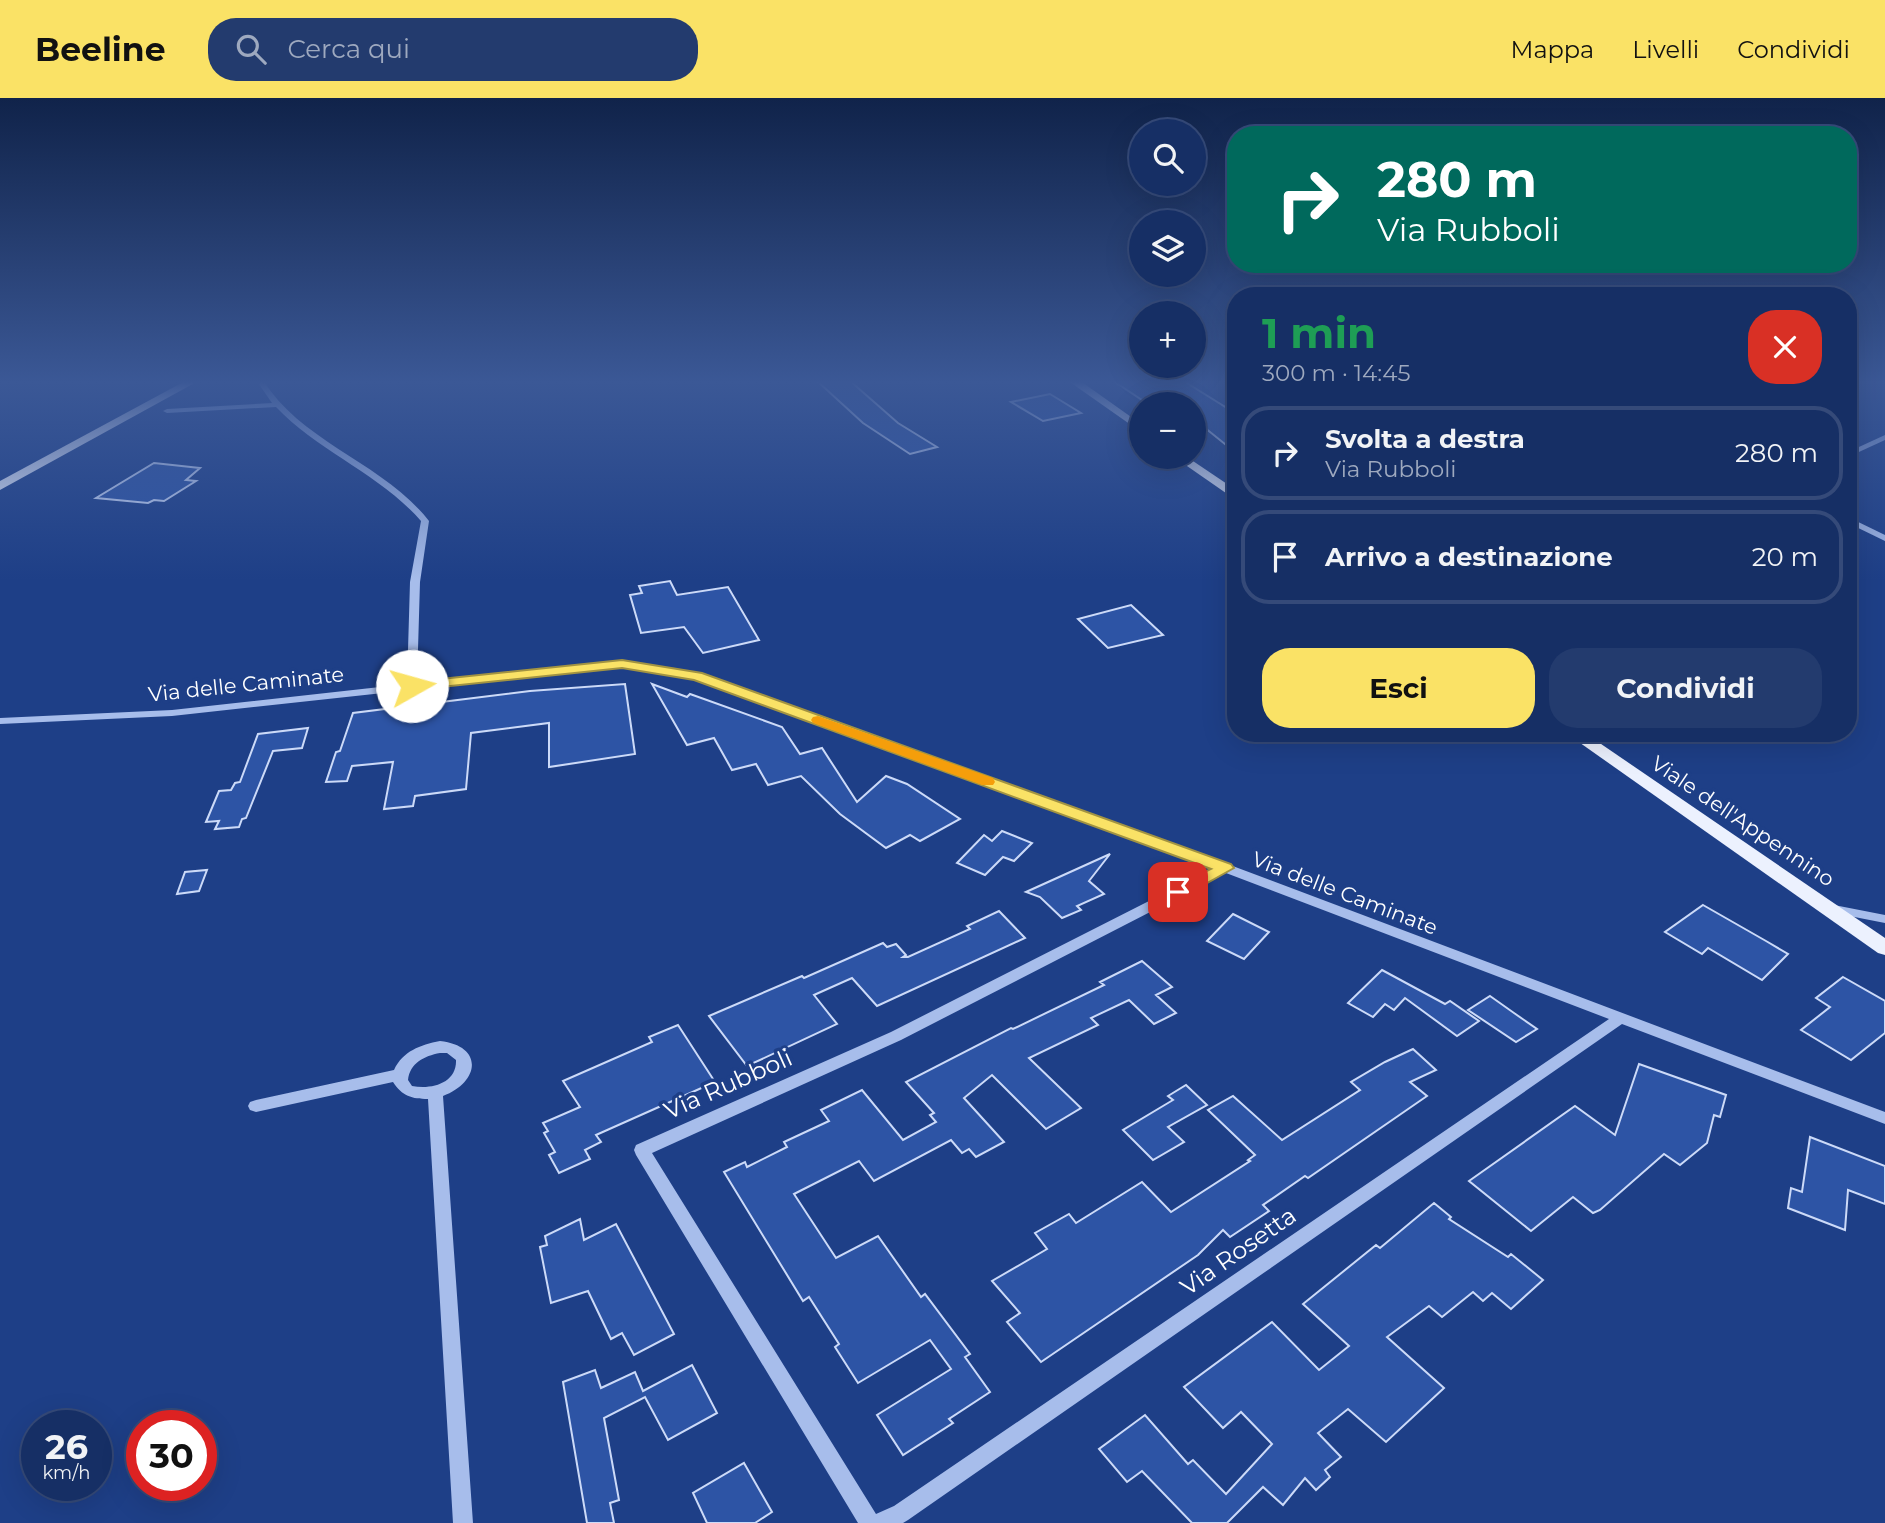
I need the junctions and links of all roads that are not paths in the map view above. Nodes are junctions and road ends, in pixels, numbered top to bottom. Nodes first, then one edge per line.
1 (73, 446) edge
2 (329, 446) edge
3 (1197, 469) edge
4 (0, 486) edge
5 (1227, 490) edge
6 (1857, 524) edge
7 (1885, 538) edge
8 (412, 686) junction
9 (0, 721) edge
10 (1587, 742) edge
11 (1225, 868) junction
12 (1830, 909) junction
13 (1885, 919) edge
14 (1884, 945) edge
15 (1621, 1018) junction
16 (400, 1075) junction
17 (435, 1093) junction
18 (256, 1106) dead end
19 (1885, 1118) edge
20 (463, 1523) edge
21 (870, 1523) edge
22 (881, 1523) edge

1 - 4 main road
2 - 8 street
3 - 5 main road
6 - 7 street
8 - 9 street, Via delle Caminate
8 - 11 street, Via delle Caminate
10 - 12 main road, Viale dell'Appennino
11 - 15 street, Via delle Caminate
11 - 21 street, Via Rubboli
12 - 13 street
12 - 14 main road, Viale dell'Appennino
15 - 19 street, Via delle Caminate
15 - 22 street, Via Rosetta
16 - 17 street
16 - 17 street
16 - 18 street
17 - 20 street

